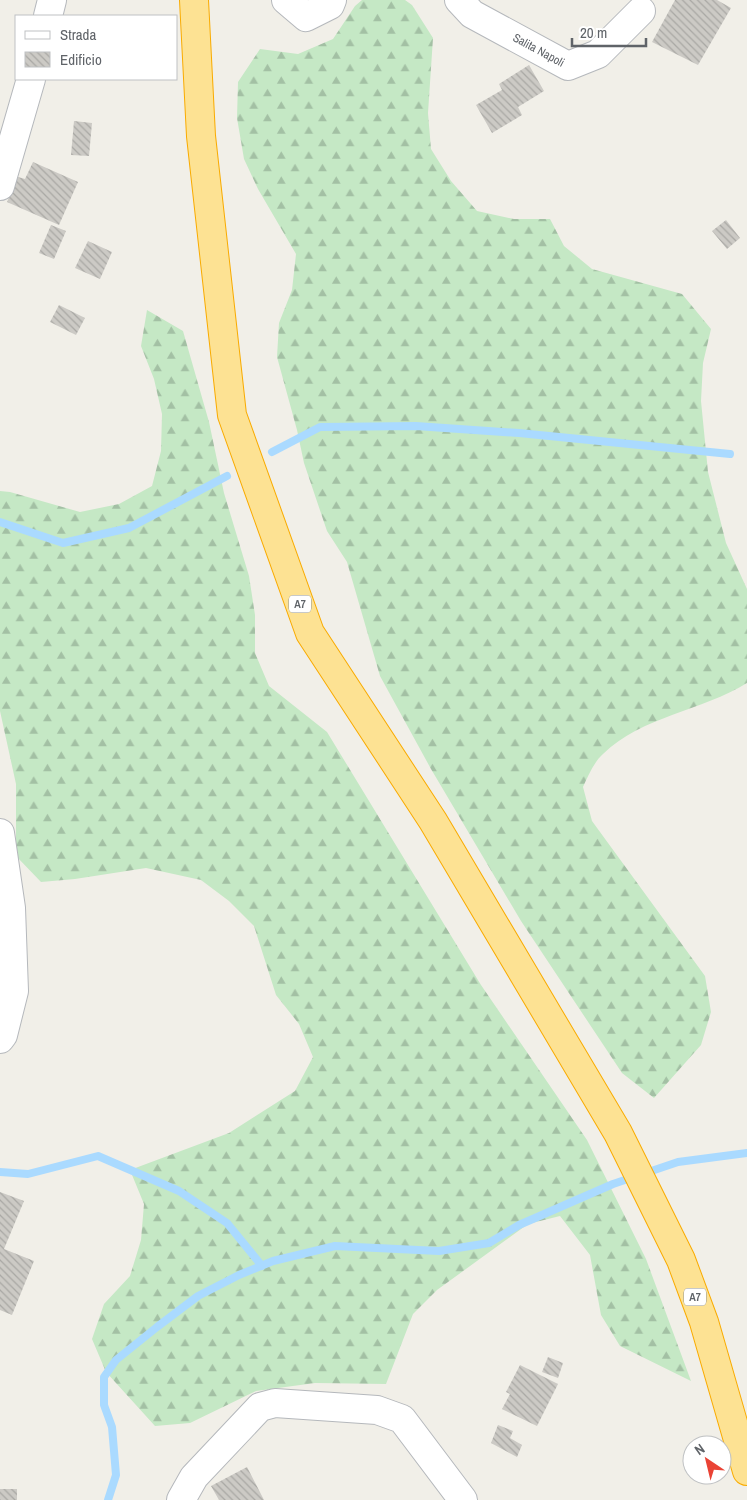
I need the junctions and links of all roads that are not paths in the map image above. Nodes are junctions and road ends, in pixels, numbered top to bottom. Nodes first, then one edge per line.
1 (52, 0) edge
2 (194, 0) edge
3 (286, 0) edge
4 (332, 0) edge
5 (459, 0) edge
6 (641, 11) dead end
7 (48, 15) edge
8 (30, 80) edge
9 (0, 186) edge
10 (0, 832) edge
11 (0, 1039) edge
12 (747, 1471) edge
13 (181, 1500) edge
14 (463, 1500) edge

1 - 7 street
2 - 12 highway, A7
3 - 4 street
5 - 6 street, Salita Napoli
8 - 9 street
10 - 11 street
13 - 14 street

